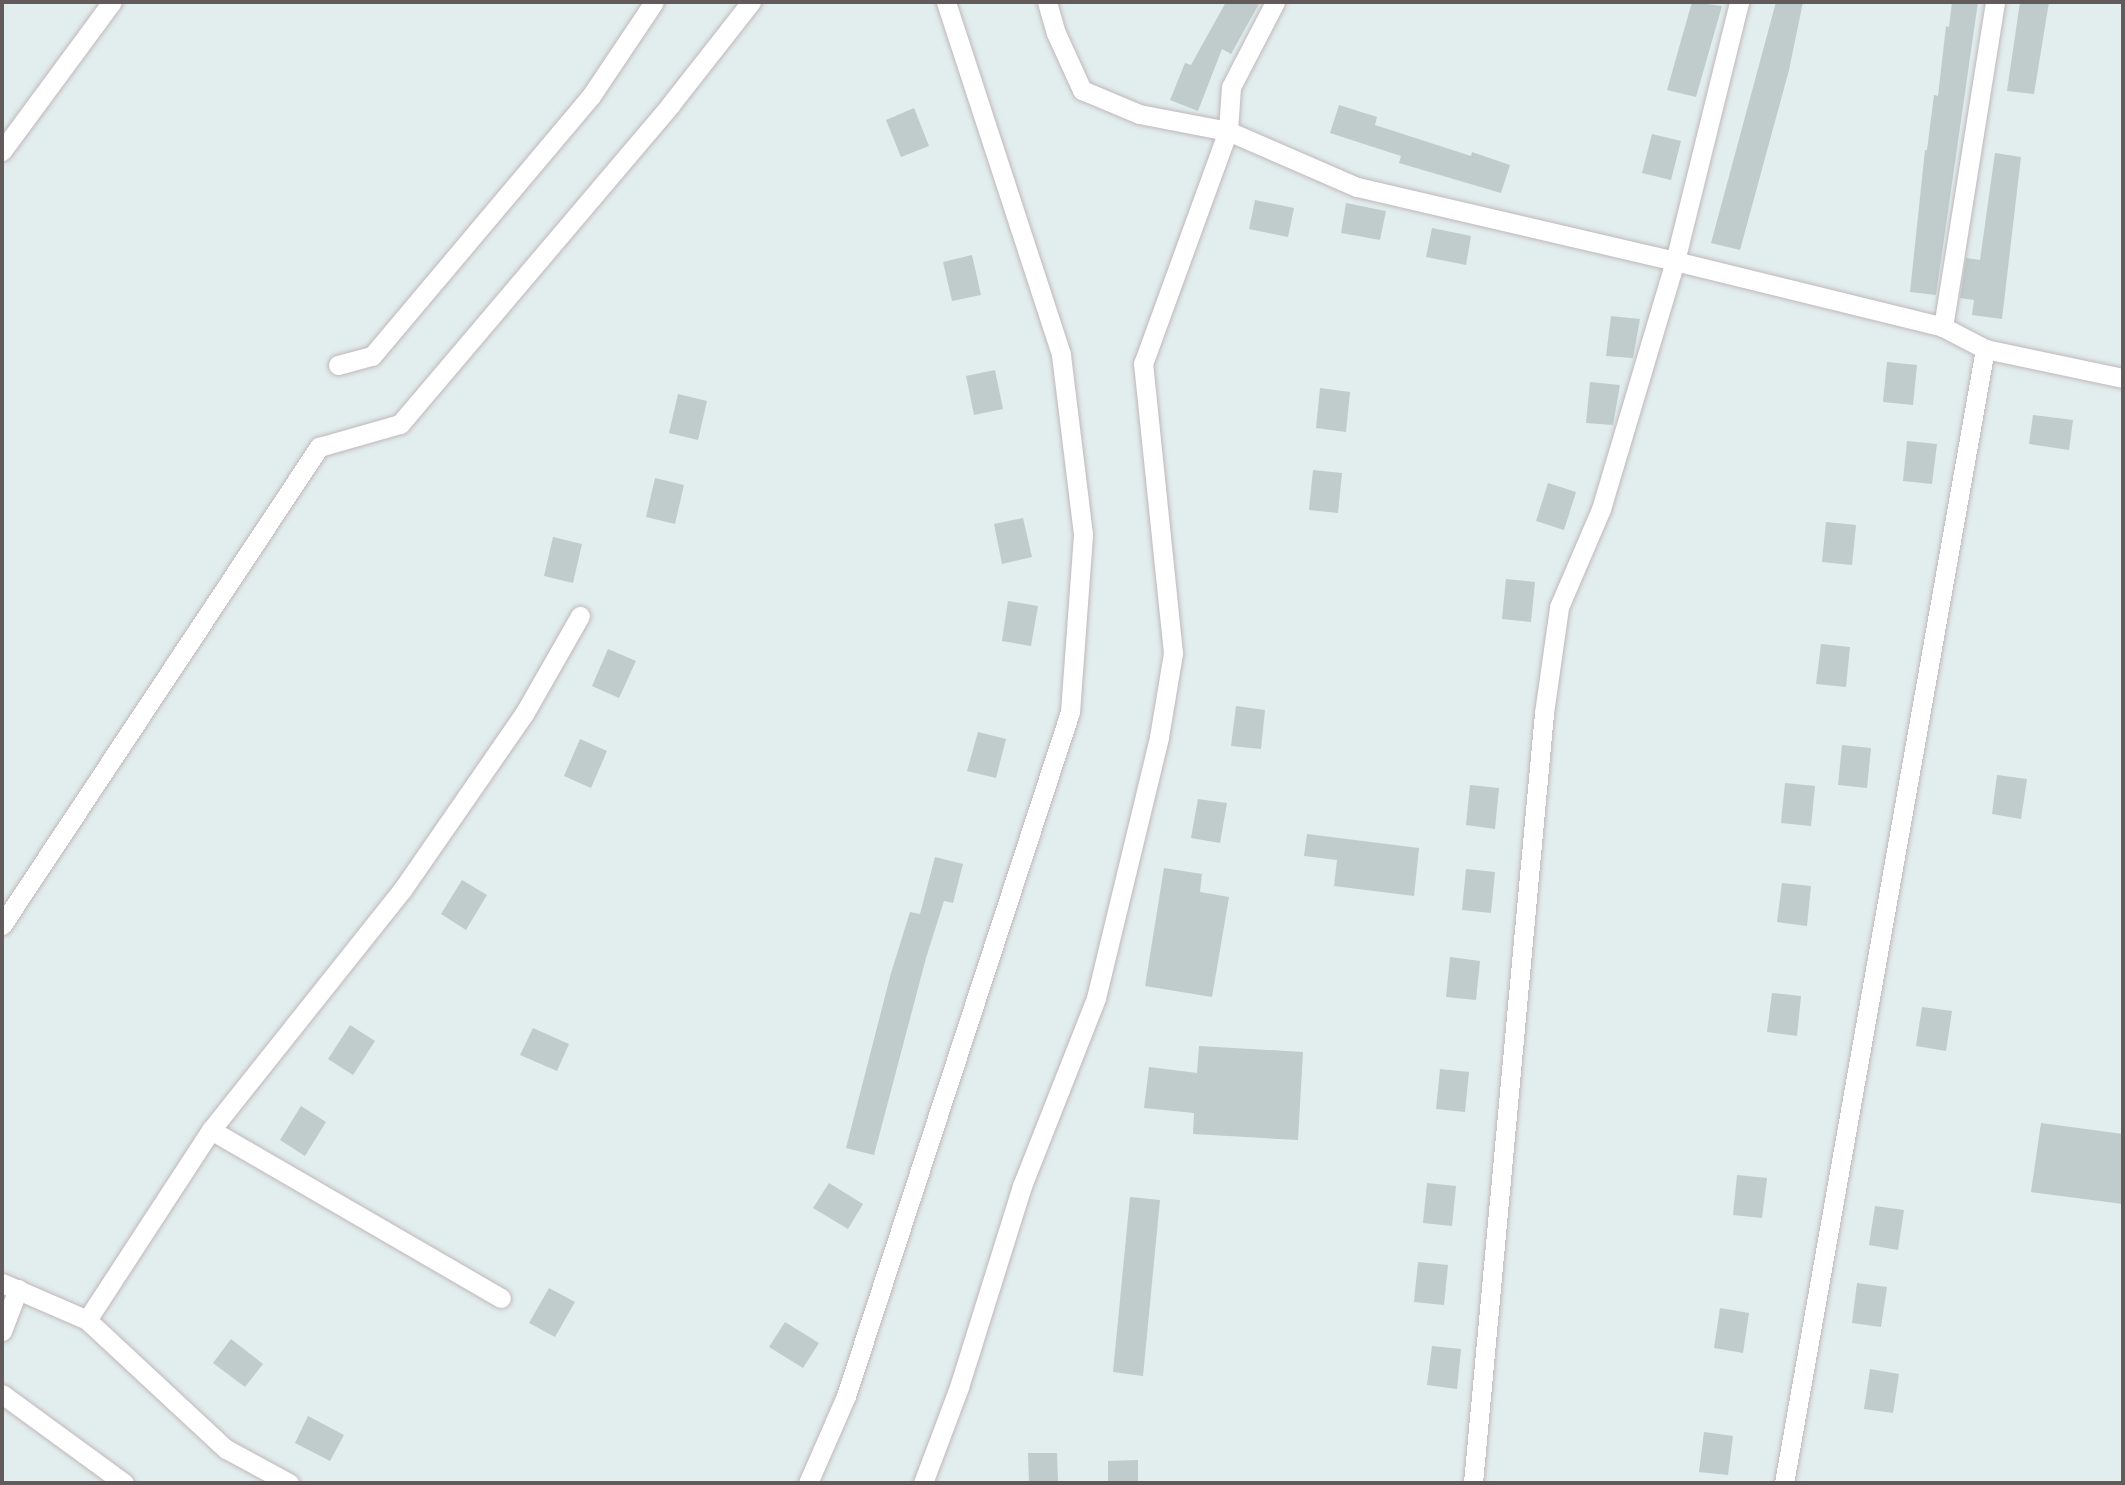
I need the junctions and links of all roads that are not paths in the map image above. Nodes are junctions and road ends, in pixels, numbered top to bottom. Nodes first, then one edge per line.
1 (112, 2) edge
2 (654, 2) edge
3 (751, 2) edge
4 (946, 2) edge
5 (1047, 2) edge
6 (1275, 2) edge
7 (1740, 2) edge
8 (1995, 2) edge
9 (1228, 131) junction
10 (2, 151) edge
11 (1675, 261) junction
12 (1943, 327) junction
13 (1985, 349) junction
14 (338, 365) dead end
15 (2123, 378) edge
16 (580, 616) dead end
17 (2, 925) edge
18 (212, 1130) junction
19 (10, 1286) edge
20 (501, 1298) dead end
21 (87, 1320) junction
22 (2, 1331) edge
23 (2, 1394) edge
24 (124, 1483) edge
25 (289, 1483) edge
26 (808, 1483) edge
27 (923, 1483) edge
28 (1473, 1483) edge
29 (1784, 1483) edge

1 - 10 street
2 - 14 street
3 - 17 street
4 - 26 street
5 - 9 street
6 - 9 street
7 - 11 street
8 - 12 street
9 - 11 street
9 - 27 street
11 - 12 street
11 - 28 street
12 - 13 street
13 - 15 street
13 - 29 street
16 - 18 street
18 - 20 street
18 - 21 street
19 - 21 street
19 - 22 street
21 - 25 street
23 - 24 street

